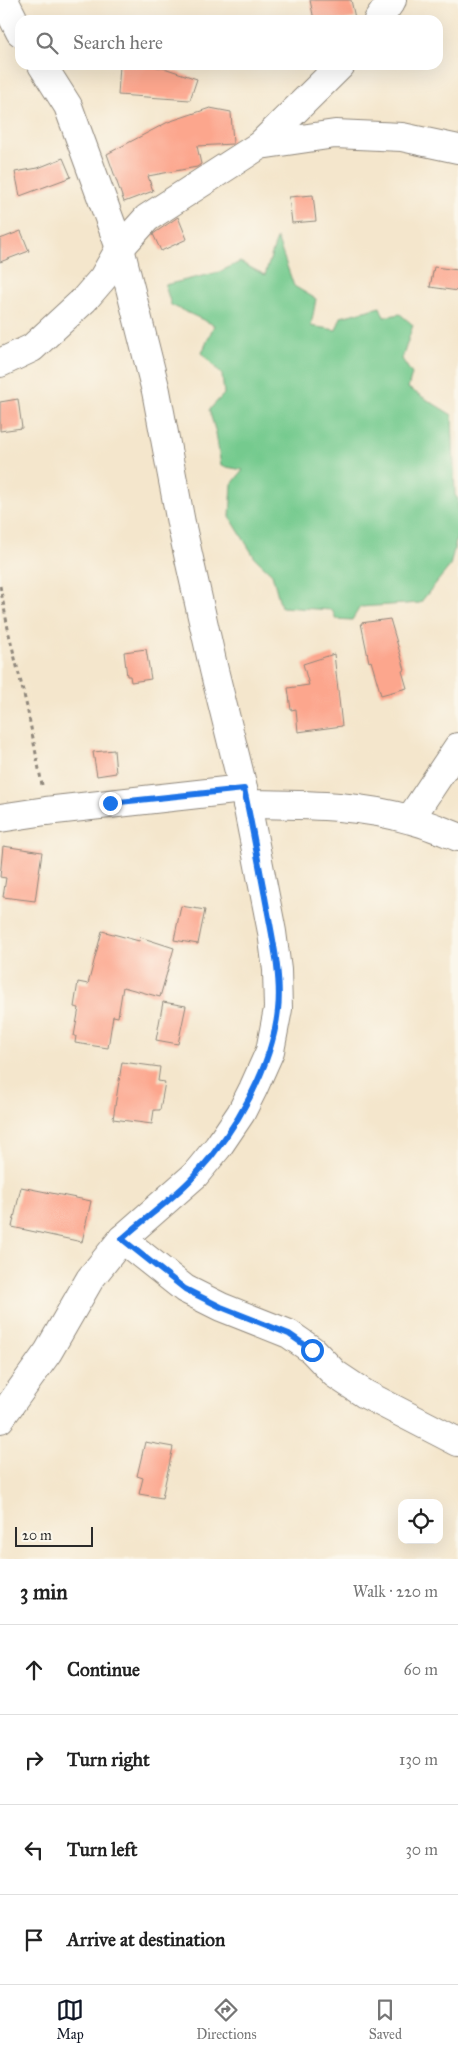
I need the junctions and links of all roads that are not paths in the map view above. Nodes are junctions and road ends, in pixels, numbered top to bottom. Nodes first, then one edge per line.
1 (4, 0) edge
2 (392, 0) edge
3 (382, 15) edge
4 (15, 22) edge
5 (45, 70) edge
6 (337, 70) edge
7 (260, 145) junction
8 (458, 149) edge
9 (120, 248) junction
10 (0, 363) edge
11 (458, 747) edge
12 (245, 797) junction
13 (0, 818) edge
14 (410, 819) junction
15 (458, 837) edge
16 (122, 1239) junction
17 (0, 1419) edge
18 (458, 1442) edge

1 - 4 street
2 - 3 street
5 - 9 street
6 - 7 street
7 - 8 street
7 - 9 street
9 - 10 street
9 - 12 street
11 - 14 street
12 - 13 street
12 - 14 street
12 - 16 street
14 - 15 street
16 - 17 street
16 - 18 street

